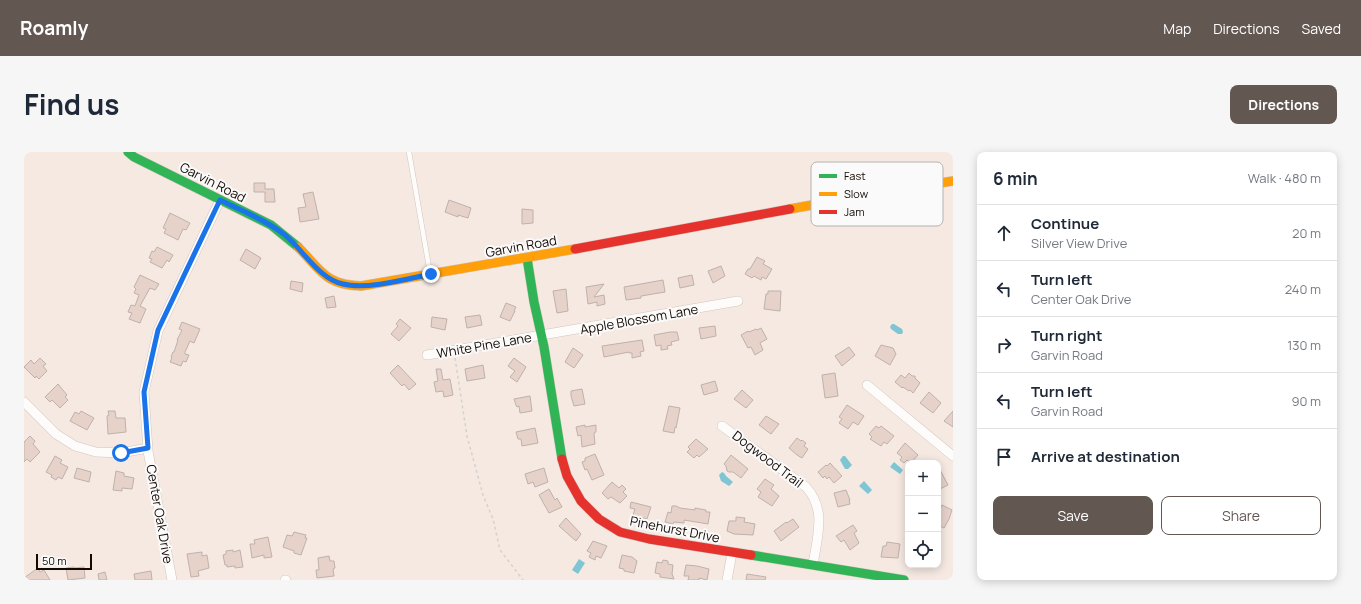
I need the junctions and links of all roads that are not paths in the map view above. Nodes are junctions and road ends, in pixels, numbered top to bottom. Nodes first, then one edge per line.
1 (128, 152) edge
2 (409, 152) edge
3 (953, 181) edge
4 (943, 183) edge
5 (220, 200) junction
6 (811, 206) edge
7 (527, 258) junction
8 (431, 274) junction
9 (738, 302) dead end
10 (541, 335) junction
11 (427, 355) dead end
12 (867, 385) dead end
13 (24, 402) edge
14 (722, 426) dead end
15 (148, 448) junction
16 (953, 456) edge
17 (732, 553) junction
18 (813, 565) junction
19 (172, 580) edge
20 (727, 580) edge
21 (904, 580) edge

1 - 5 street, Garvin Road
2 - 8 lane
3 - 4 street, Garvin Road
5 - 8 street, Garvin Road
5 - 15 street, Center Oak Drive
6 - 7 street, Garvin Road
7 - 8 street, Garvin Road
7 - 10 street, Pinehurst Drive
9 - 10 street, Apple Blossom Lane
10 - 11 street, White Pine Lane
10 - 17 street, Pinehurst Drive
12 - 16 street
13 - 15 street
14 - 18 street, Dogwood Trail
15 - 19 street, Center Oak Drive
17 - 18 street, Pinehurst Drive
17 - 20 street
18 - 21 street, Pinehurst Drive

